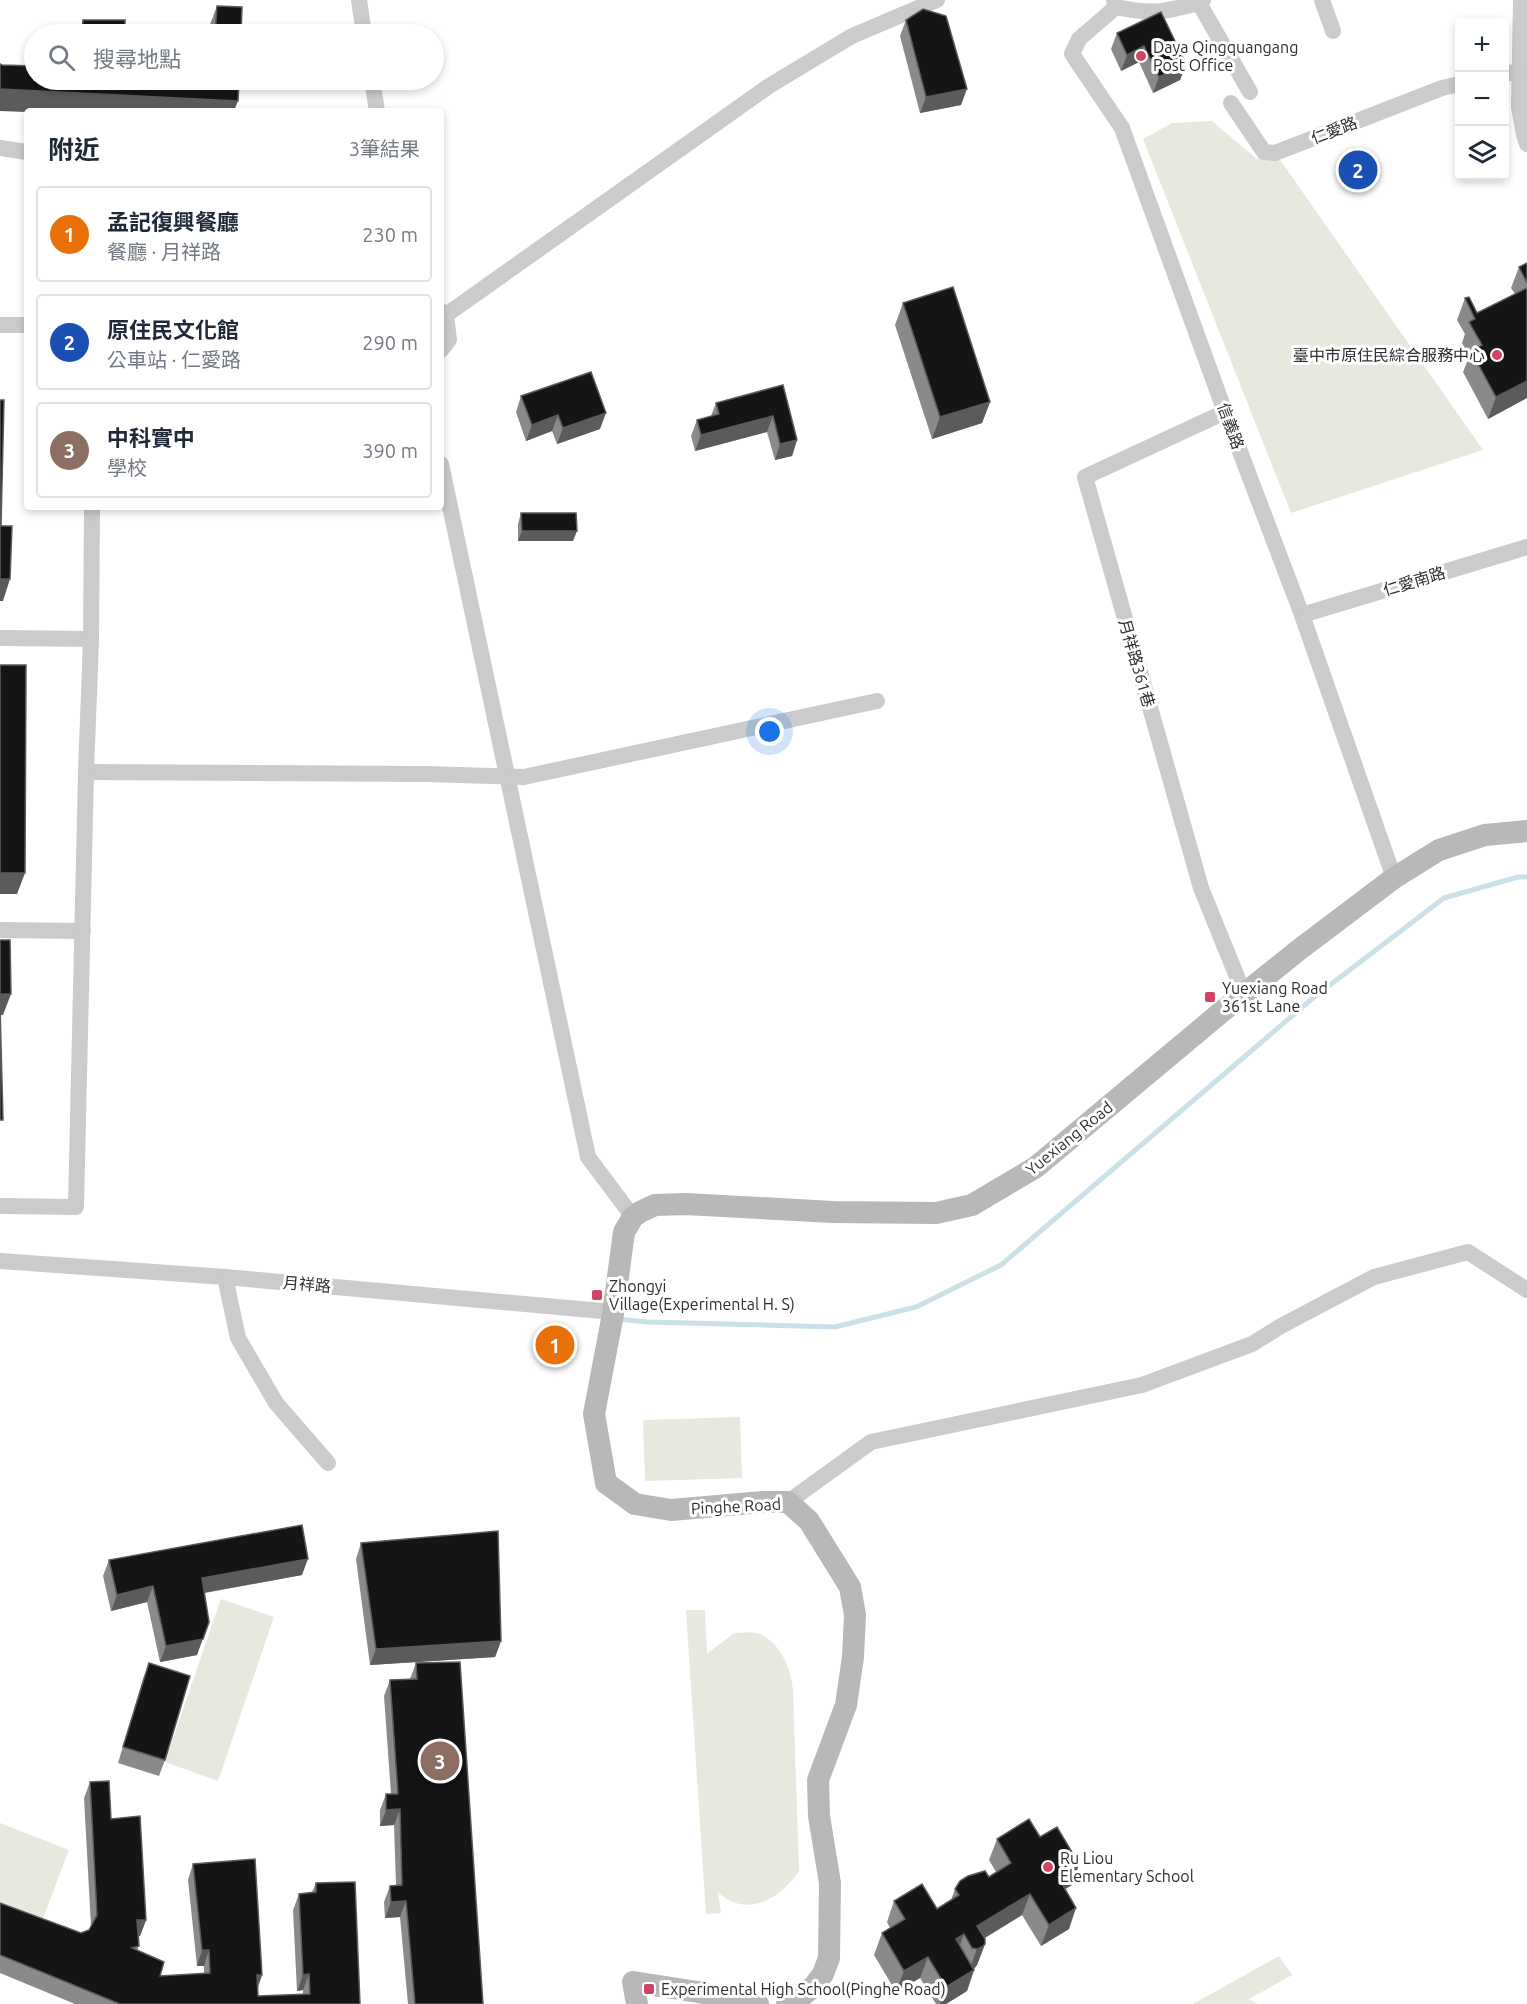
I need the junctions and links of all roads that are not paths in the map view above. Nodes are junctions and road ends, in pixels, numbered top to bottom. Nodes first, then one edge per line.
1 (358, 0) edge
2 (937, 0) edge
3 (1322, 0) edge
4 (1521, 0) edge
5 (1201, 1) edge
6 (1115, 4) edge
7 (362, 24) edge
8 (1334, 31) dead end
9 (1513, 73) edge
10 (1455, 85) edge
11 (374, 90) edge
12 (1250, 92) dead end
13 (1231, 104) dead end
14 (377, 108) edge
15 (1527, 144) edge
16 (0, 148) edge
17 (24, 152) edge
18 (444, 313) edge
19 (0, 325) edge
20 (24, 325) edge
21 (444, 346) edge
22 (1225, 412) junction
23 (444, 478) edge
24 (92, 510) edge
25 (1527, 547) edge
26 (1302, 615) junction
27 (0, 638) edge
28 (91, 639) junction
29 (877, 701) dead end
30 (86, 772) junction
31 (508, 776) junction
32 (1527, 831) edge
33 (1394, 878) junction
34 (0, 930) edge
35 (82, 931) junction
36 (1244, 994) junction
37 (0, 1206) edge
38 (633, 1217) junction
39 (0, 1261) edge
40 (226, 1283) junction
41 (1527, 1290) edge
42 (612, 1317) junction
43 (328, 1463) dead end
44 (788, 1502) junction
45 (637, 2004) edge
46 (758, 2004) edge
47 (787, 2004) edge

1 - 7 street
2 - 18 street
3 - 8 street
4 - 9 street
5 - 6 street
5 - 12 street
6 - 22 street, 信義路
9 - 15 street
10 - 13 street, 仁愛路
11 - 14 street
16 - 17 street
18 - 21 street
19 - 20 street
22 - 26 street, 信義路
22 - 36 street, 月祥路361巷
23 - 31 street
24 - 28 street
25 - 26 street, 仁愛南路
26 - 33 street, 信義路
27 - 28 street
28 - 30 street
29 - 31 street
30 - 31 street
30 - 35 street
31 - 38 street
32 - 33 street, Yuexiang Road
33 - 36 street, Yuexiang Road
34 - 35 street
35 - 37 street
36 - 38 street, Yuexiang Road
38 - 42 street
39 - 40 street, 月祥路
40 - 42 street, 月祥路
40 - 43 street
41 - 44 street
42 - 44 street, Pinghe Road
44 - 47 street, Pinghe Road
45 - 46 street

